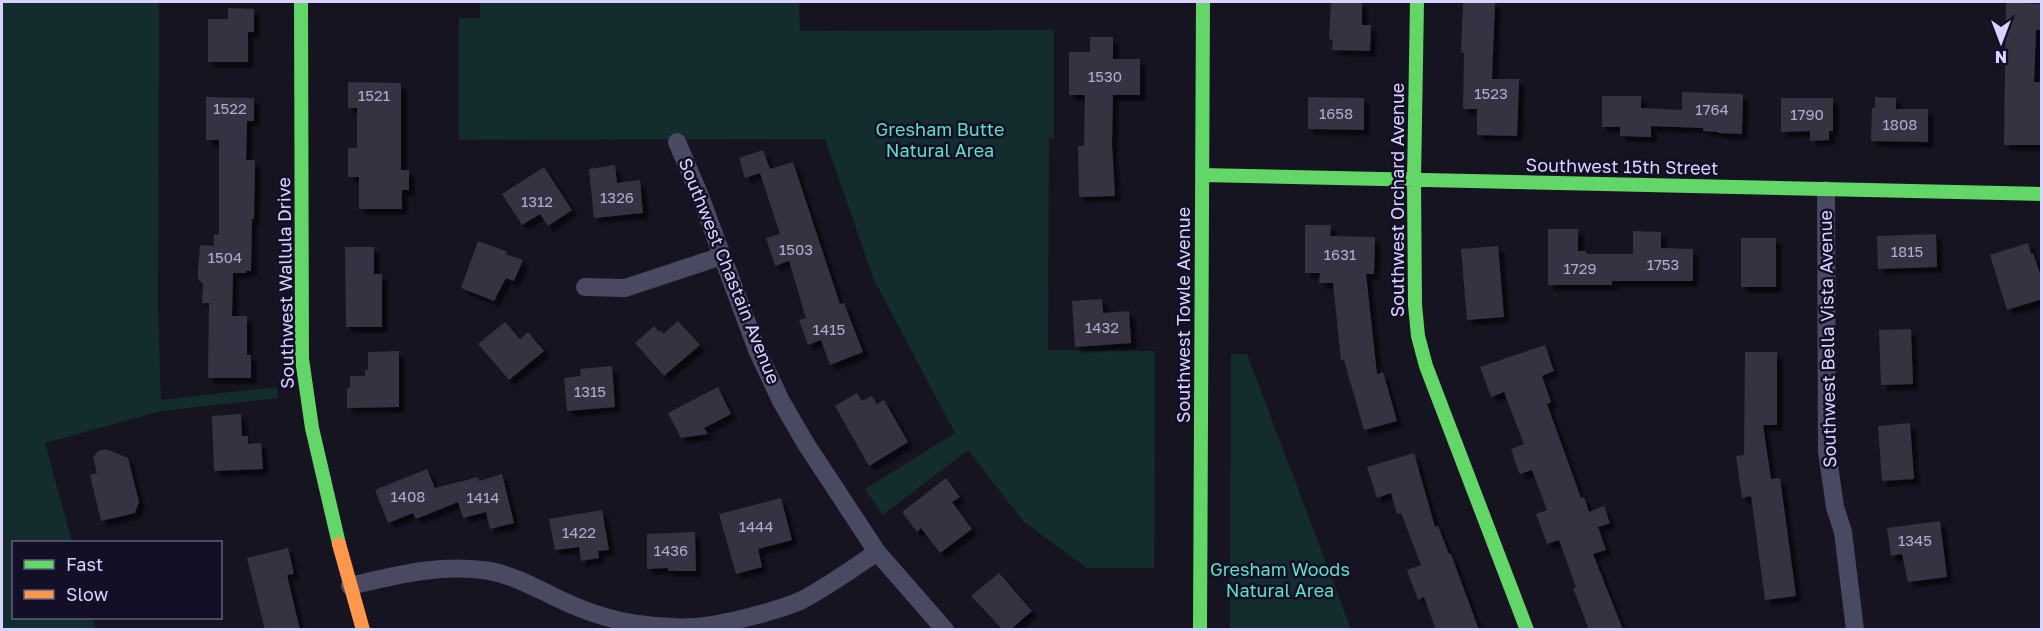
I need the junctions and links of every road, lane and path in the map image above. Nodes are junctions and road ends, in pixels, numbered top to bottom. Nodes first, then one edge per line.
1 (301, 2) edge
2 (1203, 2) edge
3 (1417, 2) edge
4 (676, 142) dead end
5 (1202, 175) junction
6 (1414, 180) junction
7 (1826, 190) junction
8 (2042, 194) edge
9 (722, 256) junction
10 (585, 287) dead end
11 (877, 552) junction
12 (350, 586) junction
13 (695, 628) edge
14 (363, 630) edge
15 (945, 630) edge
16 (1200, 630) edge
17 (1527, 630) edge
18 (1855, 630) edge

1 - 12 street, Southwest Wallula Drive
2 - 5 street, Southwest Towle Avenue
3 - 6 street, Southwest Orchard Avenue
4 - 9 street, Southwest Chastain Avenue
5 - 6 street, Southwest 15th Street
5 - 16 street, Southwest Towle Avenue
6 - 7 street, Southwest 15th Street
6 - 17 street, Southwest Orchard Avenue
7 - 8 street, Southwest 15th Street
7 - 18 street, Southwest Bella Vista Avenue
9 - 10 street
9 - 11 street, Southwest Chastain Avenue
11 - 13 street
11 - 15 street, Southwest Chastain Avenue
12 - 13 street
12 - 14 street, Southwest Wallula Drive

